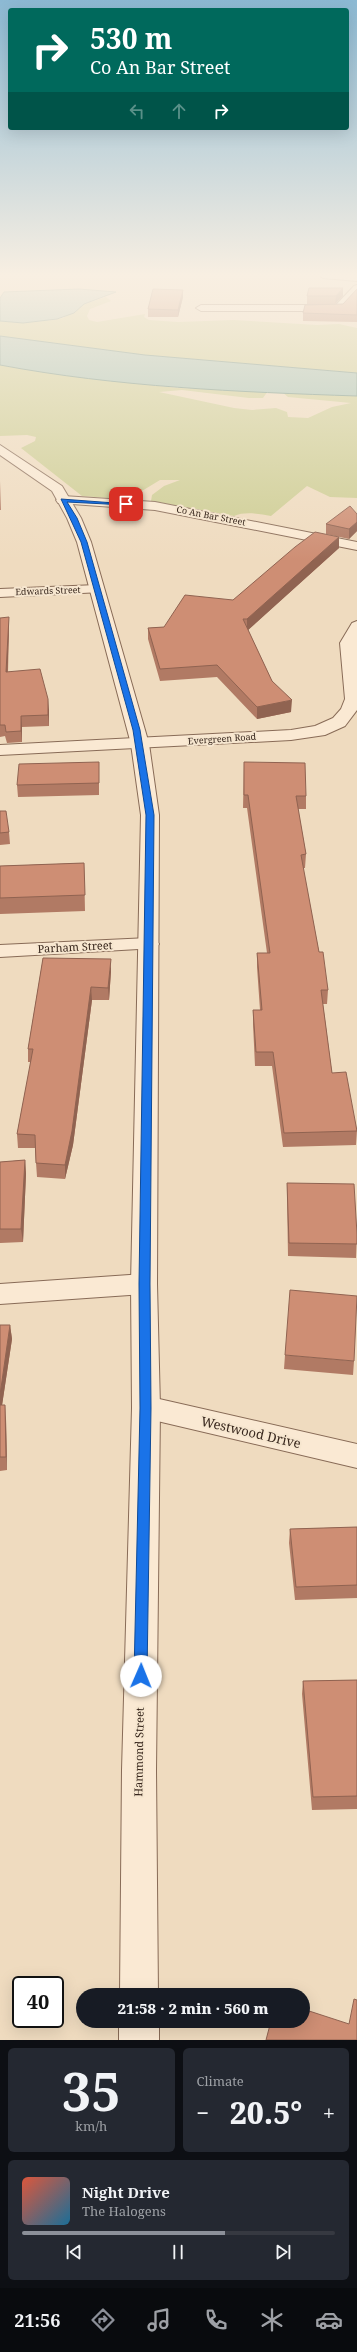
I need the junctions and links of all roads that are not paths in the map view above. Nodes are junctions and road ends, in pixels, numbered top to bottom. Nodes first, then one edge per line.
1 (0, 449) edge
2 (63, 500) junction
3 (357, 546) edge
4 (97, 589) junction
5 (0, 593) edge
6 (357, 626) edge
7 (140, 744) junction
8 (0, 750) edge
9 (149, 944) junction
10 (0, 951) edge
11 (144, 1284) junction
12 (0, 1294) edge
13 (146, 1408) junction
14 (357, 1456) edge
15 (139, 1988) edge
16 (139, 2028) edge
17 (139, 2040) edge

1 - 2 street, Hammond Street
2 - 3 street, Co An Bar Street
2 - 4 street, Hammond Street
4 - 5 street, Edwards Street
4 - 7 street, Hammond Street
6 - 7 street, Evergreen Road
7 - 8 street, Evergreen Road
7 - 9 street, Hammond Street
9 - 10 street, Parham Street
9 - 11 street, Hammond Street
11 - 12 street
11 - 13 street, Hammond Street
13 - 14 street, Westwood Drive
13 - 15 street, Hammond Street
16 - 17 street

